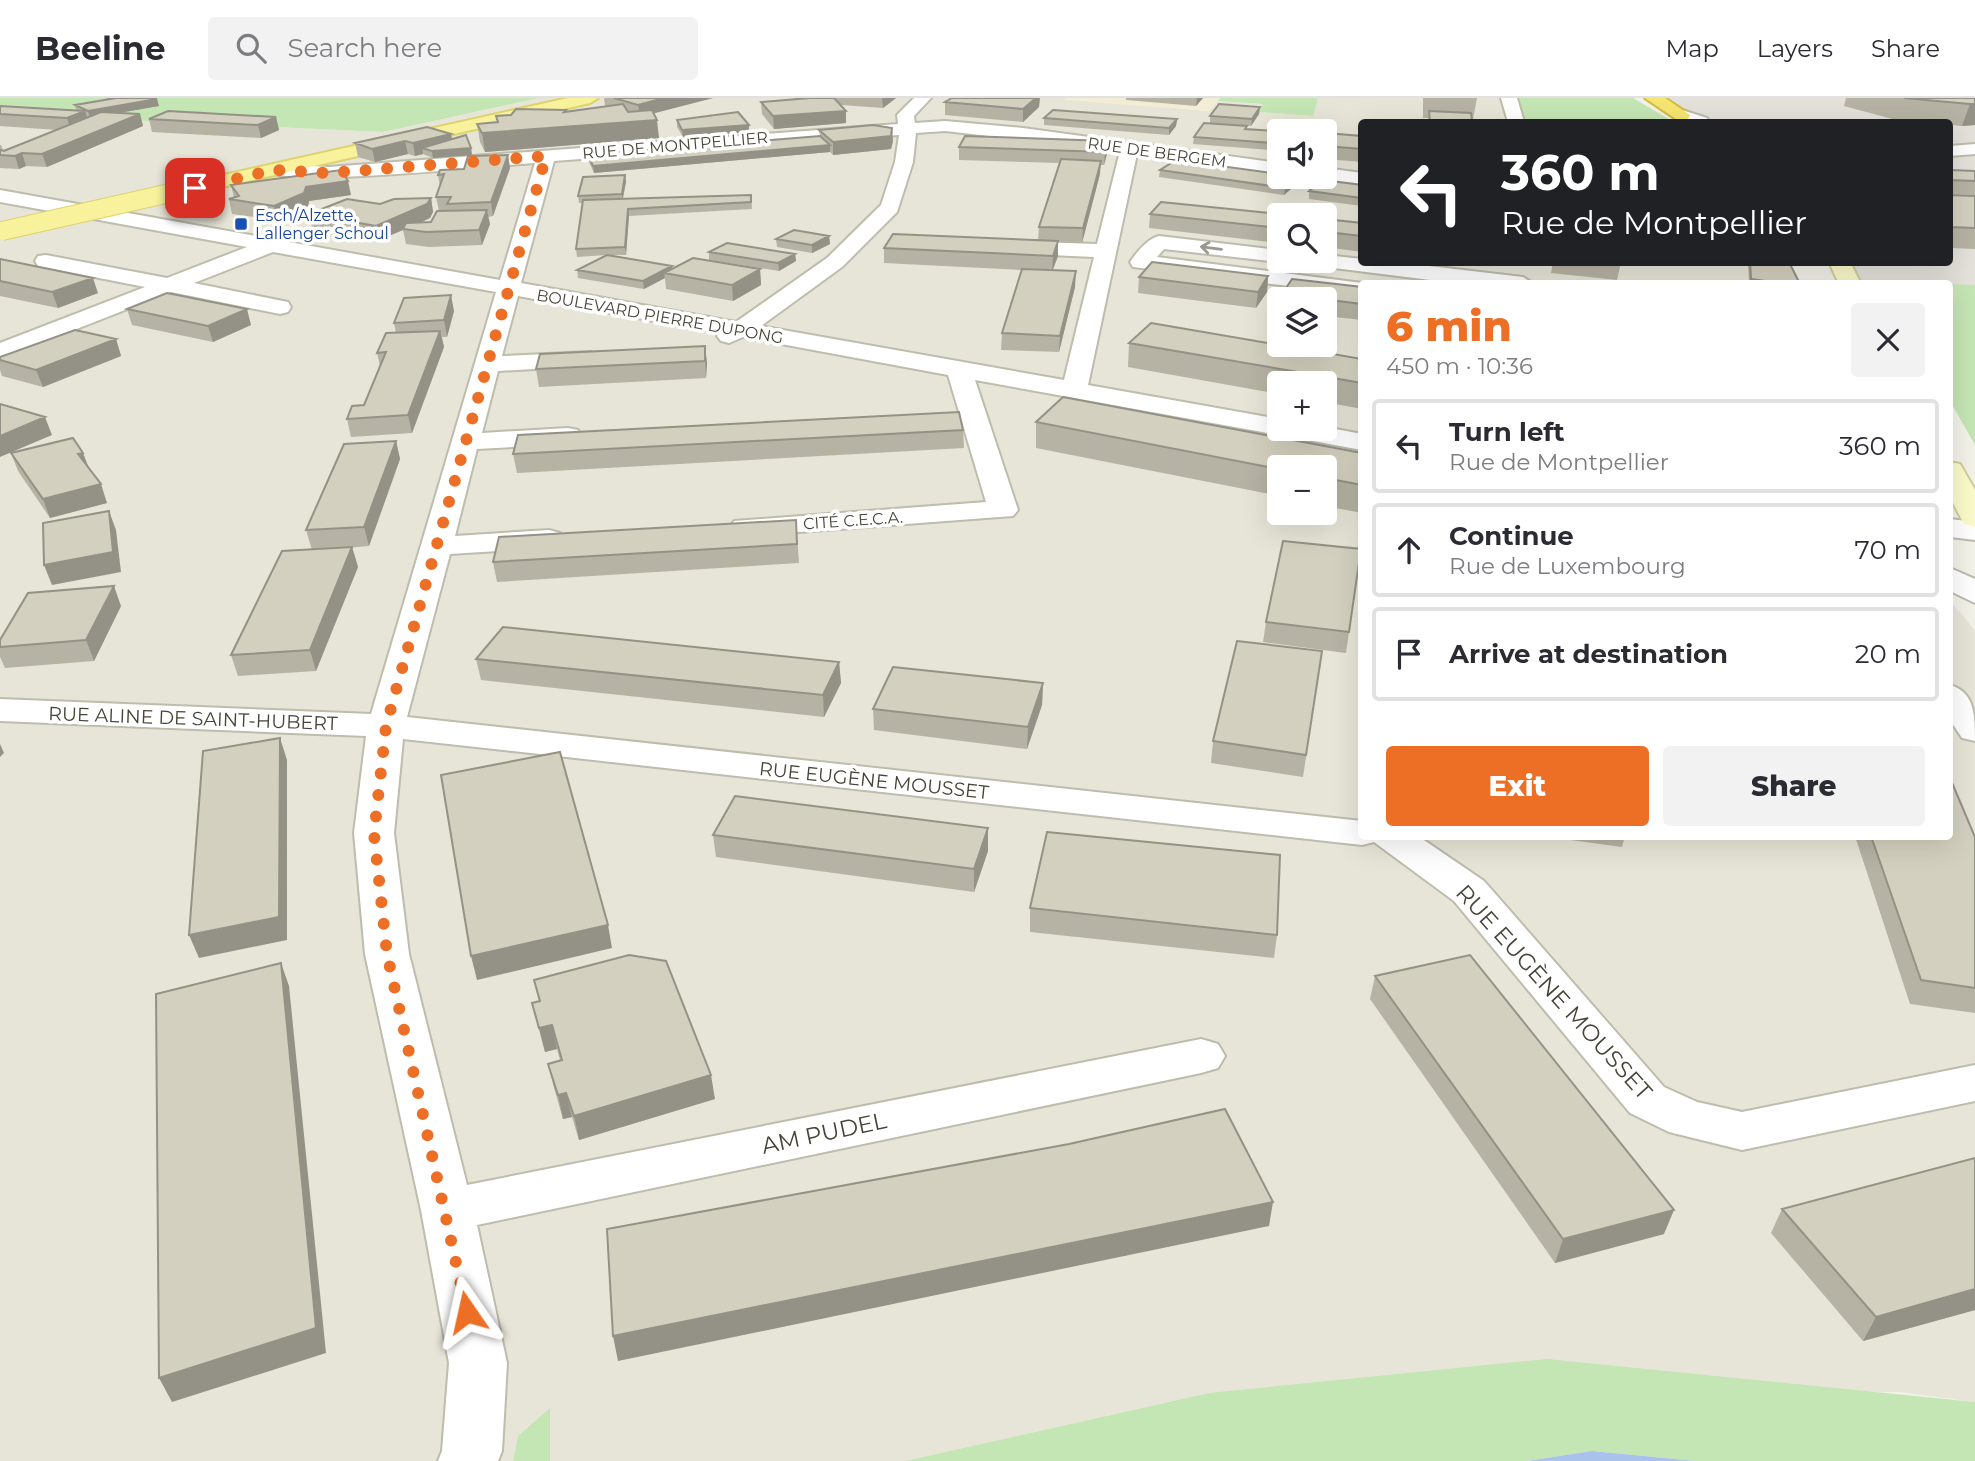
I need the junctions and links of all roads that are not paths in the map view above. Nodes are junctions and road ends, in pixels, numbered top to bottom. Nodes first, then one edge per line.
1 (561, 98) edge
2 (590, 98) edge
3 (923, 98) edge
4 (1509, 98) edge
5 (1653, 98) edge
6 (1515, 119) edge
7 (1687, 119) edge
8 (909, 127) junction
9 (1129, 149) junction
10 (1975, 149) edge
11 (1953, 151) edge
12 (299, 156) junction
13 (546, 156) junction
14 (1267, 167) edge
15 (274, 170) junction
16 (1337, 176) edge
17 (1358, 178) edge
18 (0, 196) edge
19 (1, 228) edge
20 (859, 240) junction
21 (887, 242) edge
22 (271, 245) junction
23 (982, 246) edge
24 (1105, 251) junction
25 (1267, 255) edge
26 (46, 261) dead end
27 (1337, 262) edge
28 (1358, 264) edge
29 (1382, 266) edge
30 (1486, 275) edge
31 (1507, 280) edge
32 (169, 285) junction
33 (1358, 288) edge
34 (508, 289) junction
35 (280, 307) dead end
36 (740, 330) junction
37 (710, 348) dead end
38 (0, 352) edge
39 (607, 358) edge
40 (488, 364) junction
41 (959, 369) junction
42 (1073, 390) junction
43 (1267, 425) edge
44 (589, 435) edge
45 (1337, 438) edge
46 (1358, 441) edge
47 (466, 442) junction
48 (1953, 476) edge
49 (1975, 518) edge
50 (1953, 528) edge
51 (710, 529) edge
52 (1975, 531) edge
53 (573, 538) edge
54 (436, 547) junction
55 (1953, 556) edge
56 (1975, 560) edge
57 (1953, 580) edge
58 (1975, 593) edge
59 (1953, 700) edge
60 (0, 710) edge
61 (386, 726) junction
62 (1975, 730) edge
63 (1358, 833) edge
64 (1397, 840) edge
65 (1201, 1056) dead end
66 (1975, 1083) edge
67 (447, 1210) junction
68 (468, 1461) edge

1 - 12 main road
2 - 15 main road
3 - 8 street
4 - 6 street
5 - 7 highway
8 - 9 street, RUE DE BERGEM
8 - 13 street, RUE DE MONTPELLIER
8 - 20 street
9 - 14 street, RUE DE BERGEM
9 - 24 street
10 - 11 street
12 - 15 main road
12 - 19 main road
13 - 15 street, RUE DE MONTPELLIER
13 - 34 street
15 - 19 main road, bridge
16 - 17 street
18 - 22 street, BOULEVARD PIERRE DUPONG
20 - 21 street
20 - 36 street
22 - 32 street
22 - 34 street, BOULEVARD PIERRE DUPONG
23 - 24 street
24 - 42 street
25 -> 33 street
26 - 32 street
27 - 28 street
29 - 30 street
30 - 31 street
32 - 35 street
32 - 38 street
34 - 36 street, BOULEVARD PIERRE DUPONG
34 - 40 street
36 - 37 street
36 - 41 street, BOULEVARD PIERRE DUPONG
39 - 40 street
40 - 47 street
41 - 42 street, BOULEVARD PIERRE DUPONG
41 - 51 street, CITÉ C.E.C.A.
42 - 43 street, BOULEVARD PIERRE DUPONG
44 - 47 street
45 - 46 street
47 - 54 street
48 - 49 main road
50 - 52 street
53 - 54 street
54 - 61 street
55 - 56 street
57 - 58 street
59 - 62 street
60 - 61 street, RUE ALINE DE SAINT-HUBERT
61 - 63 street, RUE EUGÈNE MOUSSET
61 - 67 street
64 - 66 street, RUE EUGÈNE MOUSSET
65 - 67 street, AM PUDEL
67 - 68 street

